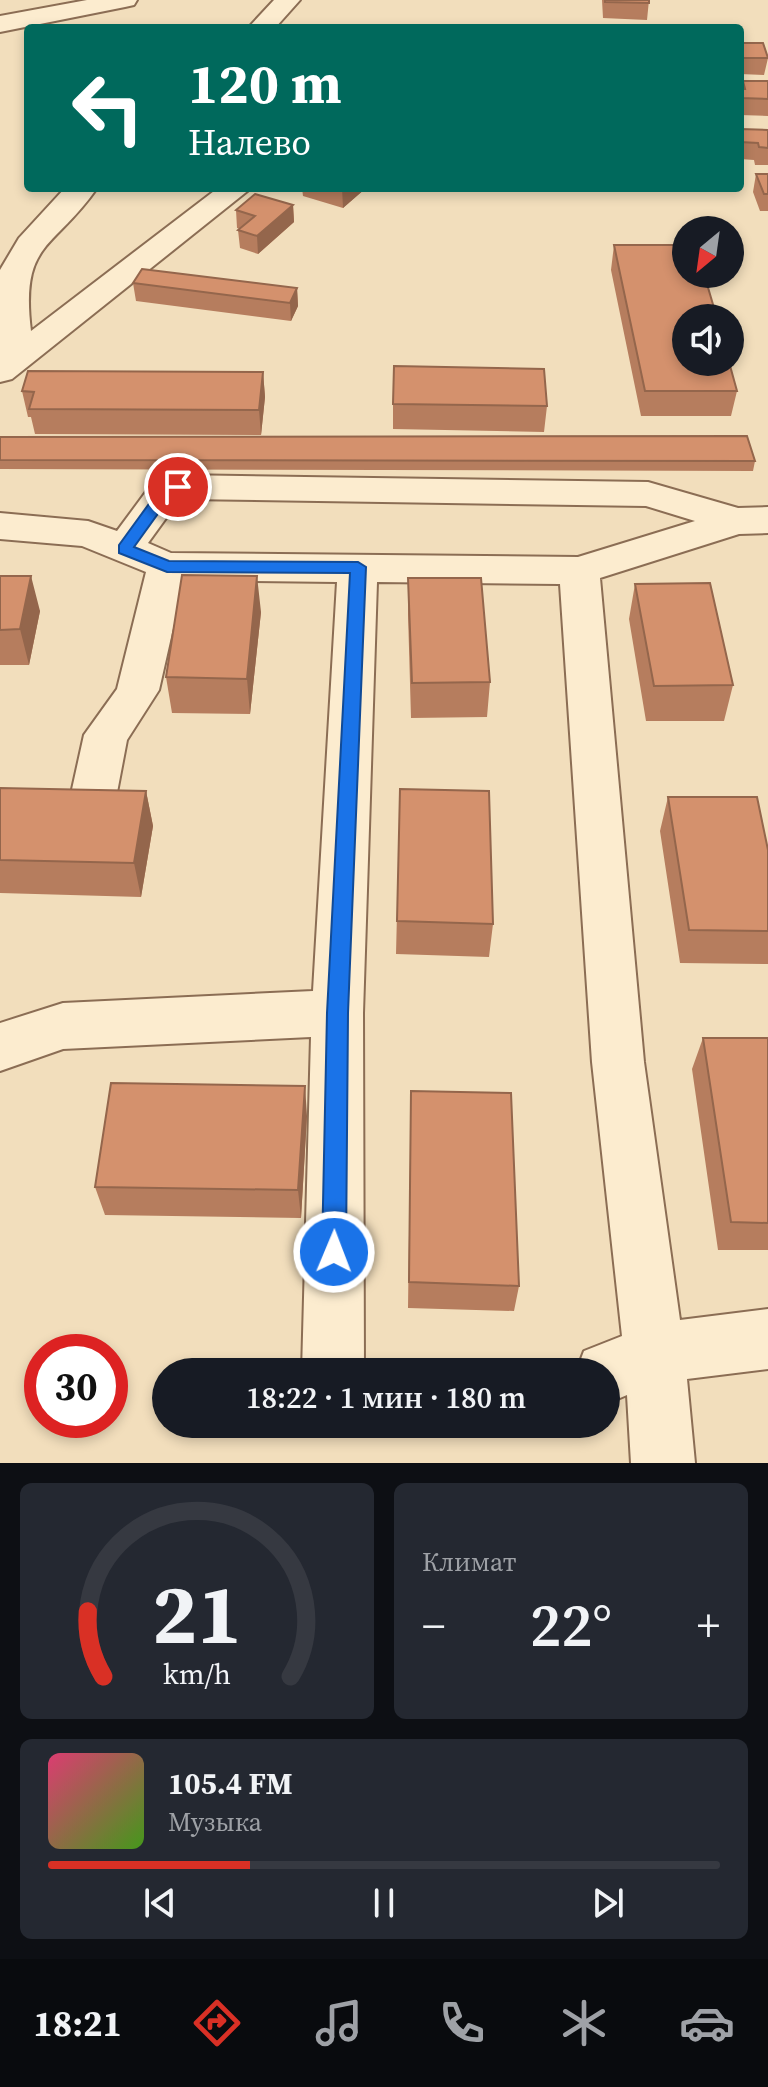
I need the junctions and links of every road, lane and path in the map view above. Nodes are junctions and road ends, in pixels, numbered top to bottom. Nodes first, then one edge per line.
1 (125, 0) edge
2 (288, 0) edge
3 (0, 24) edge
4 (265, 24) edge
5 (78, 192) edge
6 (231, 192) edge
7 (8, 365) edge
8 (753, 520) edge
9 (0, 526) edge
10 (124, 549) junction
11 (167, 566) junction
12 (358, 567) junction
13 (579, 571) junction
14 (92, 803) edge
15 (337, 1013) junction
16 (0, 1047) edge
17 (768, 1339) edge
18 (333, 1358) edge
19 (630, 1363) edge
20 (663, 1463) edge

1 - 3 street
2 - 4 street
5 - 7 street
6 - 7 street
8 - 10 street
8 - 13 street
9 - 10 street
10 - 11 street
11 - 12 street
11 - 14 street
12 - 13 street
12 - 15 street
13 - 19 street
15 - 16 street
15 - 18 street
17 - 19 street
19 - 20 street

